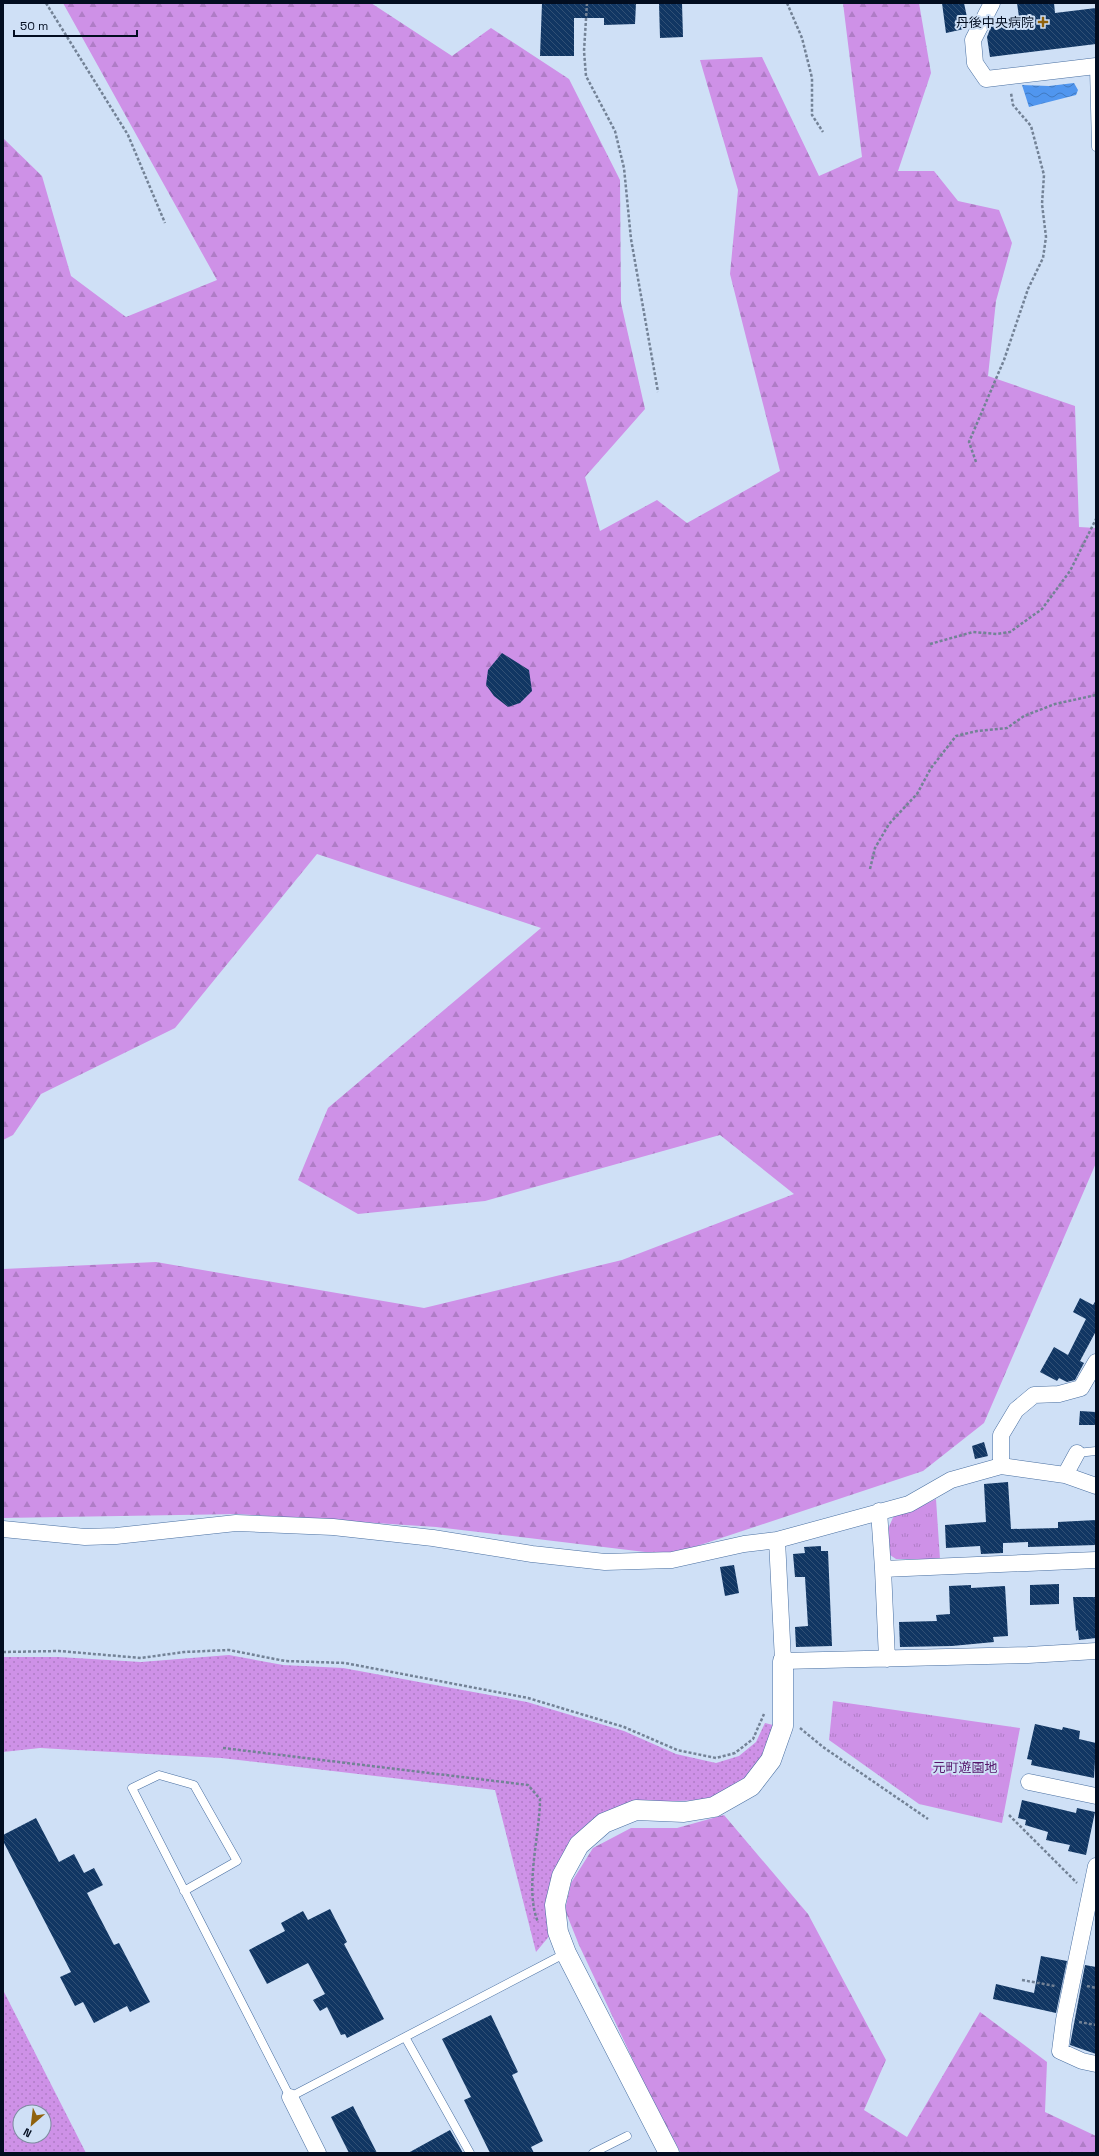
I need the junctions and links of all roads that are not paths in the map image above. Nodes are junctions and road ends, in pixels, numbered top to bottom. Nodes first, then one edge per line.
1 (992, 3) edge
2 (1095, 66) edge
3 (1096, 147) edge
4 (1096, 1362) edge
5 (1096, 1451) edge
6 (1077, 1454) joint
7 (1001, 1466) junction
8 (1065, 1475) junction
9 (1096, 1486) edge
10 (879, 1511) junction
11 (3, 1528) edge
12 (776, 1540) junction
13 (1096, 1560) edge
14 (883, 1569) junction
15 (1096, 1651) edge
16 (887, 1659) junction
17 (783, 1661) junction
18 (1029, 1782) dead end
19 (1096, 1796) edge
20 (1096, 1867) edge
21 (184, 1891) junction
22 (1092, 1911) edge
23 (566, 1953) junction
24 (405, 2037) junction
25 (1096, 2064) edge
26 (290, 2097) junction
27 (627, 2136) dead end
28 (318, 2153) edge
29 (470, 2153) edge
30 (593, 2153) edge
31 (669, 2153) edge

1 - 2 street
2 - 3 lane
4 - 7 street
5 - 6 lane
6 - 8 street
7 - 8 street
7 - 10 street
8 - 9 street
10 - 12 street
10 - 14 street
11 - 12 street
12 - 17 street
13 - 14 street
14 - 16 street
15 - 16 street
16 - 17 street
17 - 23 street
18 - 19 street
20 - 22 street
21 - 21 lane
21 - 26 lane
22 - 25 street
23 - 24 lane
23 - 31 street
24 - 26 lane
24 - 29 lane
26 - 28 street
27 - 30 lane

